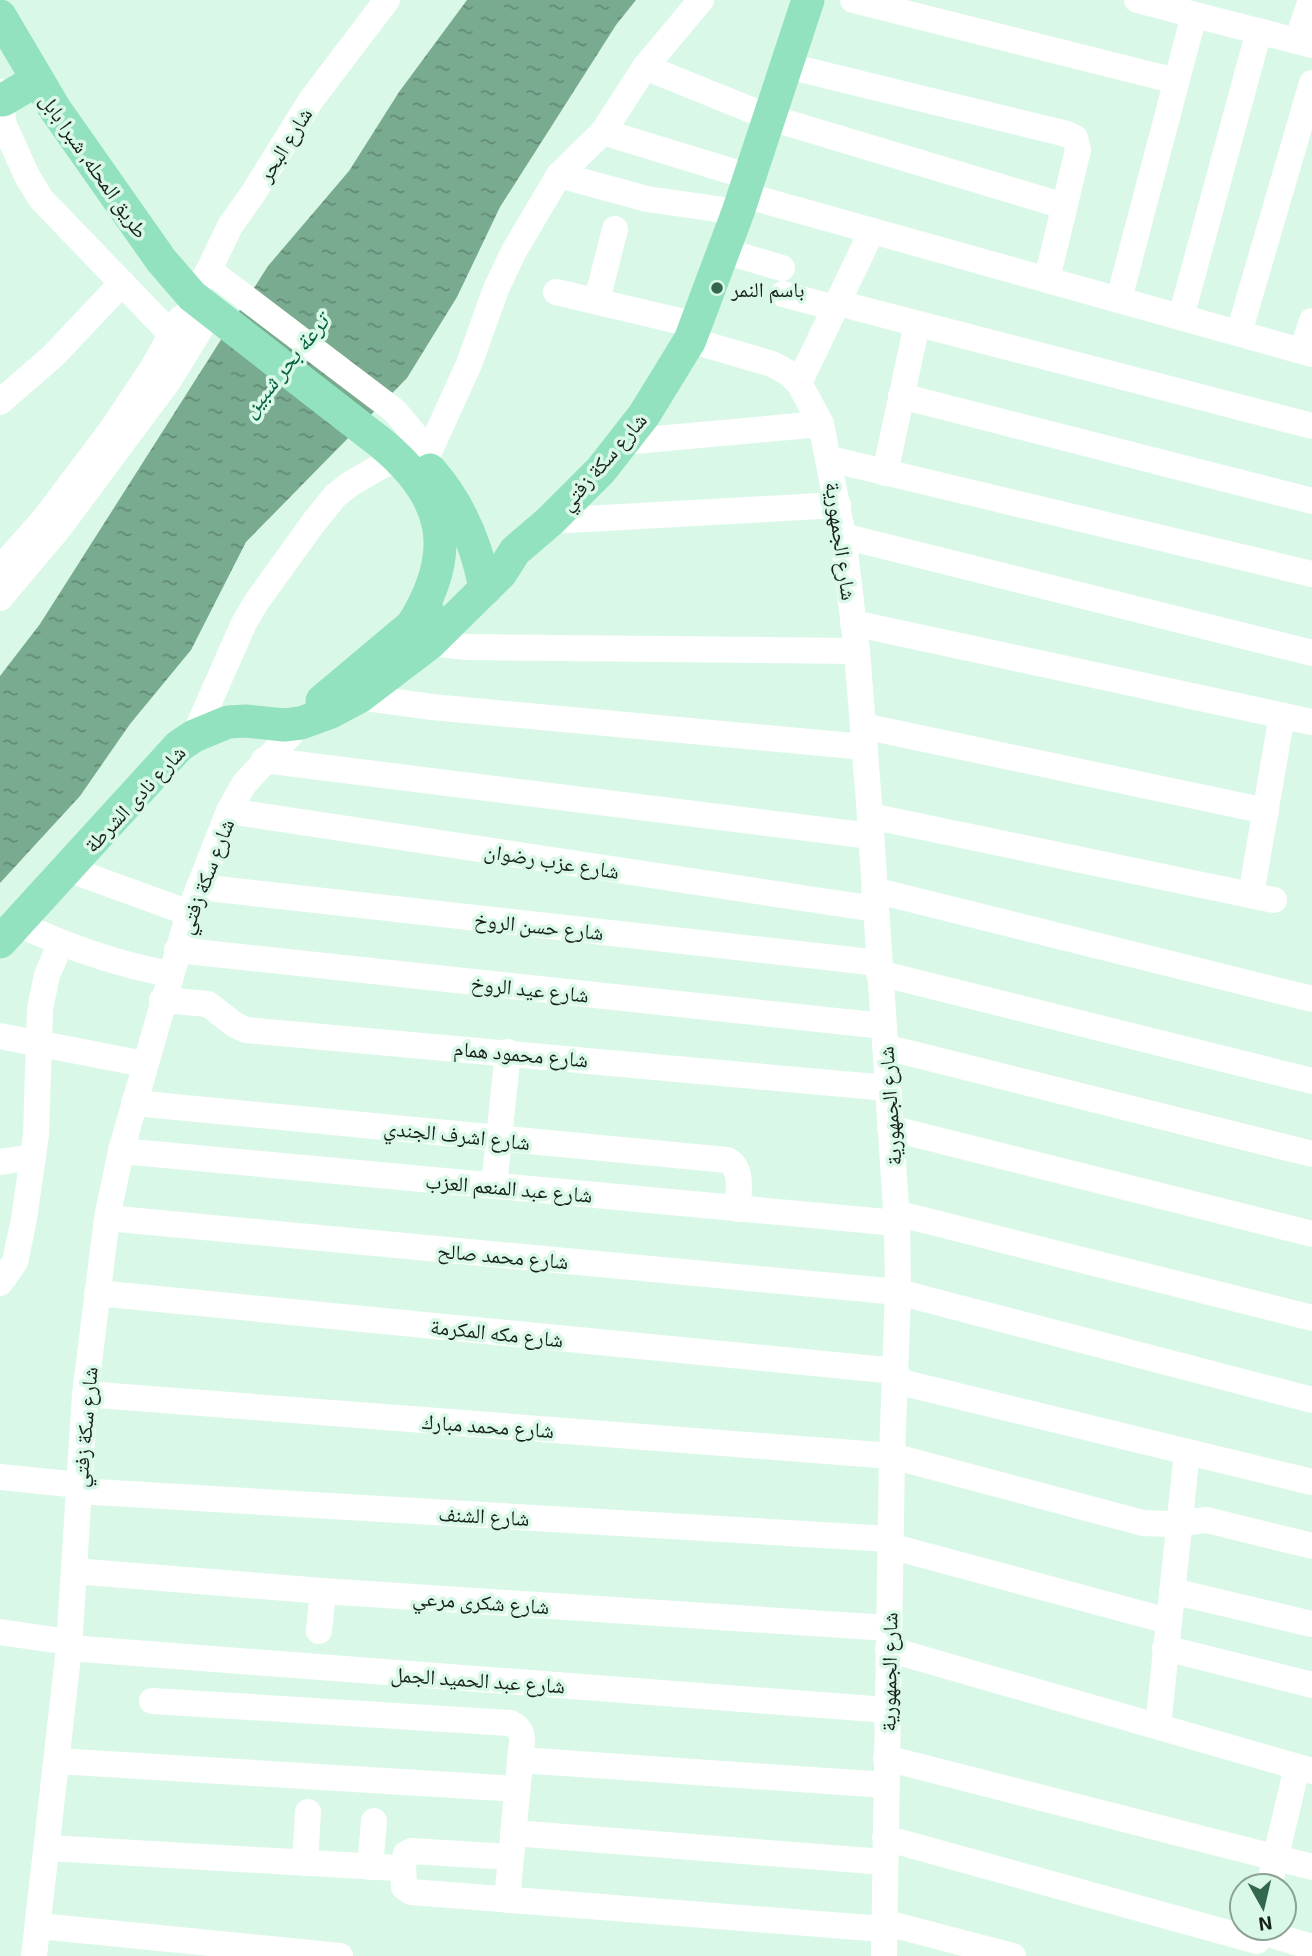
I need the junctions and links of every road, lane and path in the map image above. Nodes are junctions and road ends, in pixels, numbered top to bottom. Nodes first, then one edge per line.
1 (387, 0) edge
2 (701, 0) edge
3 (808, 0) edge
4 (853, 0) edge
5 (1311, 0) edge
6 (1153, 2) edge
7 (1226, 11) edge
8 (1194, 15) junction
9 (0, 16) edge
10 (1258, 31) junction
11 (1304, 43) edge
12 (788, 66) junction
13 (645, 67) junction
14 (1176, 81) junction
15 (1312, 83) edge
16 (15, 91) edge
17 (771, 118) junction
18 (603, 132) junction
19 (559, 175) junction
20 (744, 195) junction
21 (1064, 206) junction
22 (615, 229) dead end
23 (872, 231) junction
24 (724, 251) junction
25 (782, 268) dead end
26 (1047, 279) junction
27 (122, 283) junction
28 (556, 292) dead end
29 (783, 294) dead end
30 (210, 295) junction
31 (1119, 299) junction
32 (597, 300) junction
33 (836, 306) junction
34 (1181, 317) junction
35 (1312, 321) edge
36 (916, 324) junction
37 (693, 333) junction
38 (1239, 333) junction
39 (171, 334) junction
40 (1307, 352) edge
41 (799, 383) junction
42 (901, 396) junction
43 (0, 402) edge
44 (821, 424) junction
45 (1312, 426) edge
46 (623, 442) junction
47 (394, 450) junction
48 (830, 459) junction
49 (885, 472) junction
50 (1312, 501) edge
51 (838, 505) junction
52 (551, 521) junction
53 (844, 536) junction
54 (0, 569) edge
55 (1312, 574) edge
56 (482, 578) junction
57 (0, 598) edge
58 (853, 623) junction
59 (421, 635) junction
60 (857, 651) junction
61 (1312, 653) edge
62 (359, 697) junction
63 (1282, 715) junction
64 (1312, 722) edge
65 (301, 723) junction
66 (194, 736) junction
67 (864, 737) junction
68 (264, 760) junction
69 (229, 811) junction
70 (1266, 811) junction
71 (871, 826) junction
72 (68, 869) junction
73 (199, 887) junction
74 (875, 899) junction
75 (189, 913) junction
76 (9, 932) edge
77 (61, 943) junction
78 (173, 962) junction
79 (879, 968) junction
80 (1312, 999) edge
81 (162, 1000) junction
82 (0, 1036) edge
83 (884, 1036) junction
84 (38, 1044) junction
85 (508, 1052) junction
86 (144, 1064) junction
87 (1312, 1081) edge
88 (887, 1088) junction
89 (134, 1103) junction
90 (890, 1128) junction
91 (499, 1138) junction
92 (121, 1151) junction
93 (1312, 1154) edge
94 (33, 1157) junction
95 (0, 1162) edge
96 (494, 1186) junction
97 (738, 1209) junction
98 (107, 1218) junction
99 (897, 1218) junction
100 (1312, 1234) edge
101 (0, 1283) edge
102 (898, 1292) junction
103 (97, 1293) junction
104 (1312, 1318) edge
105 (896, 1376) junction
106 (85, 1394) junction
107 (1312, 1400) edge
108 (1187, 1452) junction
109 (892, 1456) junction
110 (0, 1477) edge
111 (1312, 1482) edge
112 (79, 1488) junction
113 (1178, 1523) junction
114 (890, 1543) junction
115 (1312, 1546) edge
116 (74, 1571) junction
117 (323, 1591) junction
118 (1172, 1591) junction
119 (1168, 1621) junction
120 (1312, 1624) edge
121 (319, 1631) dead end
122 (0, 1632) edge
123 (888, 1638) junction
124 (69, 1645) junction
125 (1165, 1648) junction
126 (196, 1658) junction
127 (1312, 1685) edge
128 (152, 1701) dead end
129 (194, 1704) junction
130 (887, 1710) junction
131 (1158, 1727) junction
132 (521, 1750) junction
133 (886, 1758) junction
134 (57, 1761) junction
135 (1304, 1769) edge
136 (886, 1785) junction
137 (517, 1789) junction
138 (308, 1812) dead end
139 (374, 1821) dead end
140 (512, 1845) junction
141 (48, 1849) junction
142 (884, 1850) junction
143 (1275, 1856) junction
144 (305, 1863) junction
145 (403, 1865) junction
146 (370, 1867) junction
147 (1312, 1867) edge
148 (1272, 1872) edge
149 (507, 1900) junction
150 (39, 1926) junction
151 (883, 1926) junction
152 (1228, 1932) edge
153 (1278, 1942) edge
154 (1312, 1947) edge
155 (34, 1956) edge
156 (340, 1956) edge
157 (884, 1956) edge
158 (1013, 1956) edge

1 - 30 street, شارع البحر
2 - 13 street
3 - 12 main road, شارع سكة زفتي
4 - 14 street
5 - 11 street
6 - 8 street
7 - 8 street
7 - 10 street
8 - 14 street
9 - 16 main road, طريق المحله, شبرا بابل
10 - 11 street
10 - 34 street
12 - 17 main road, شارع سكة زفتي
12 - 21 street
13 - 17 street
13 - 18 street
14 - 31 street
15 - 38 street
16 - 27 street
16 - 30 main road, طريق المحله, شبرا بابل
17 - 20 main road, شارع سكة زفتي
17 - 21 street
18 - 19 street
18 - 20 street
19 - 20 street
19 - 47 street
20 - 23 street
20 - 24 main road, شارع سكة زفتي
21 - 26 street
22 - 32 street
23 - 26 street
23 - 33 street
24 - 25 street
24 - 37 main road, شارع سكة زفتي
26 - 31 street
27 - 39 street
27 - 43 street
28 - 32 street, شارع الجمهورية
29 - 33 street
30 - 39 street
30 - 47 main road, طريق المحله, شبرا بابل
30 - 47 street
30 - 57 street
31 - 34 street
32 - 37 street, شارع الجمهورية
33 - 36 street
33 - 41 street
34 - 38 street
35 - 40 street
36 - 42 street
36 - 45 street
37 - 41 street, شارع الجمهورية
37 - 46 main road, شارع سكة زفتي
38 - 40 street
39 - 54 street
41 - 44 street, شارع الجمهورية
42 - 49 street
42 - 50 street
44 - 46 street
44 - 48 street, شارع الجمهورية
46 - 52 main road, شارع سكة زفتي
47 - 56 main road
47 - 59 main road
47 - 66 street
48 - 49 street
48 - 51 street, شارع الجمهورية
49 - 55 street
51 - 52 street
51 - 53 street, شارع الجمهورية
52 - 56 main road, شارع سكة زفتي
53 - 58 street, شارع الجمهورية
53 - 61 street
56 - 59 main road, شارع سكة زفتي
58 - 60 street, شارع الجمهورية
58 - 63 street
59 - 60 street
59 - 62 main road, شارع سكة زفتي
59 - 65 main road
60 - 67 street, شارع الجمهورية
62 - 65 main road, شارع سكة زفتي
62 - 67 street
63 - 64 street
63 - 70 street
65 - 66 main road, شارع نادى الشرطة
65 - 68 street, شارع سكة زفتي
66 - 72 main road, شارع نادى الشرطة
67 - 70 street
67 - 71 street, شارع الجمهورية
68 - 69 street, شارع سكة زفتي
68 - 71 street
69 - 73 street, شارع سكة زفتي
69 - 74 street, شارع عزب رضوان
70 - 71 street
71 - 74 street, شارع الجمهورية
72 - 75 street
72 - 76 main road, شارع نادى الشرطة
73 - 75 street, شارع سكة زفتي
73 - 79 street, شارع حسن الروخ
74 - 79 street, شارع الجمهورية
74 - 80 street, شارع عزب رضوان
75 - 78 street, شارع سكة زفتي
76 - 77 street, شارع عيد الروخ
77 - 78 street, شارع عيد الروخ
77 - 84 street
78 - 81 street, شارع سكة زفتي
78 - 83 street, شارع عيد الروخ
79 - 83 street, شارع الجمهورية
79 - 87 street, شارع حسن الروخ
81 - 85 street, شارع محمود همام
81 - 86 street, شارع سكة زفتي
82 - 84 street
83 - 88 street, شارع الجمهورية
83 - 93 street, شارع عيد الروخ
84 - 86 street
84 - 94 street
85 - 88 street, شارع محمود همام
85 - 91 street
86 - 89 street, شارع سكة زفتي
88 - 90 street, شارع الجمهورية
89 - 91 street, شارع اشرف الجندي
89 - 92 street, شارع سكة زفتي
90 - 99 street, شارع الجمهورية
90 - 100 street
91 - 96 street
91 - 97 street, شارع اشرف الجندي
92 - 96 street, شارع عبد المنعم العزب
92 - 98 street, شارع سكة زفتي
94 - 95 street
94 - 101 street
96 - 97 street, شارع عبد المنعم العزب
97 - 99 street, شارع عبد المنعم العزب
98 - 102 street, شارع محمد صالح
98 - 103 street, شارع سكة زفتي
99 - 102 street, شارع الجمهورية
99 - 104 street, شارع عبد المنعم العزب
102 - 105 street, شارع الجمهورية
102 - 107 street, شارع محمد صالح
103 - 105 street, شارع مكه المكرمة
103 - 106 street, شارع سكة زفتي
105 - 108 street, شارع مكه المكرمة
105 - 109 street, شارع الجمهورية
106 - 109 street, شارع محمد مبارك
106 - 112 street, شارع سكة زفتي
108 - 111 street, شارع مكه المكرمة
108 - 113 street
109 - 113 street, شارع محمد مبارك
109 - 114 street, شارع الجمهورية
110 - 112 street, شارع الشنف
112 - 114 street, شارع الشنف
112 - 116 street, شارع سكة زفتي
113 - 115 street, شارع محمد مبارك
113 - 118 street
114 - 119 street, شارع الشنف
114 - 123 street, شارع الجمهورية
116 - 117 street, شارع شكرى مرعي
116 - 124 street, شارع سكة زفتي
117 - 121 street
117 - 123 street, شارع شكرى مرعي
118 - 119 street
118 - 120 street
119 - 125 street
122 - 124 street, شارع عبد الحميد الجمل
123 - 130 street, شارع الجمهورية
123 - 131 street, شارع شكرى مرعي
124 - 126 street, شارع عبد الحميد الجمل
124 - 134 street, شارع سكة زفتي
125 - 127 street
125 - 131 street
126 - 129 street
126 - 130 street, شارع عبد الحميد الجمل
128 - 129 street
129 - 132 street
130 - 133 street, شارع الجمهورية
131 - 135 street, شارع شكرى مرعي
132 - 136 street
132 - 137 street
133 - 136 street, شارع الجمهورية
133 - 143 street
134 - 137 street
134 - 141 street, شارع سكة زفتي
135 - 143 street
136 - 142 street, شارع الجمهورية
137 - 140 street
138 - 144 street
139 - 146 street
140 - 142 street
140 - 145 street
140 - 149 street
141 - 144 street
141 - 150 street, شارع سكة زفتي
142 - 151 street, شارع الجمهورية
142 - 152 street
143 - 147 street
143 - 148 street
144 - 146 street
145 - 146 street
145 - 149 street
149 - 151 street
150 - 155 street, شارع سكة زفتي
150 - 156 street
151 - 157 street, شارع الجمهورية
151 - 158 street
153 - 154 street

